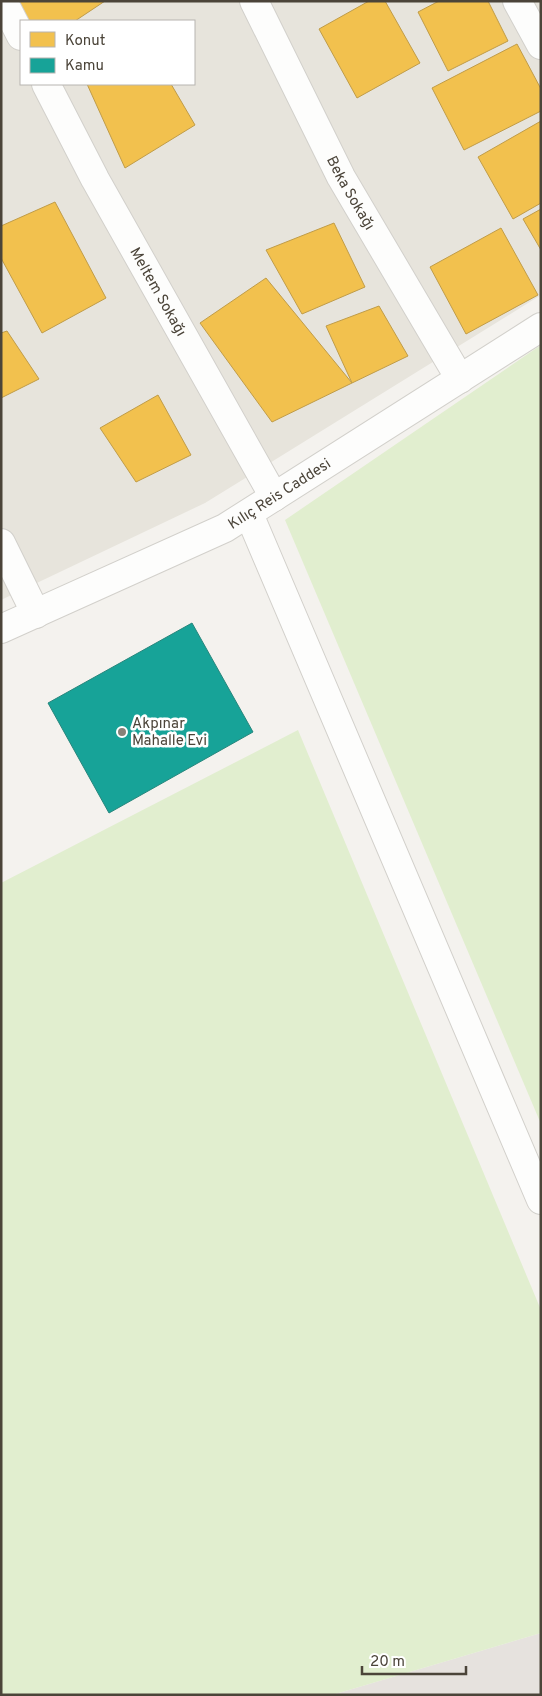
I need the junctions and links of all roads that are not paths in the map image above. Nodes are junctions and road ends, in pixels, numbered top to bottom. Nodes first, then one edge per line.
1 (3, 1) edge
2 (254, 1) edge
3 (517, 1) edge
4 (20, 34) edge
5 (541, 45) edge
6 (47, 85) edge
7 (541, 327) edge
8 (460, 379) junction
9 (274, 497) junction
10 (249, 514) junction
11 (1, 542) edge
12 (36, 614) junction
13 (1, 629) edge
14 (541, 1200) edge

1 - 4 street
2 - 8 street, Beka Sokağı
3 - 5 street
6 - 9 street, Meltem Sokağı
7 - 8 street, Kılıç Reis Caddesi
8 - 9 street, Kılıç Reis Caddesi
9 - 10 street, Kılıç Reis Caddesi
10 - 12 street, Kılıç Reis Caddesi
10 - 14 street
11 - 12 street
12 - 13 street, Kılıç Reis Caddesi

